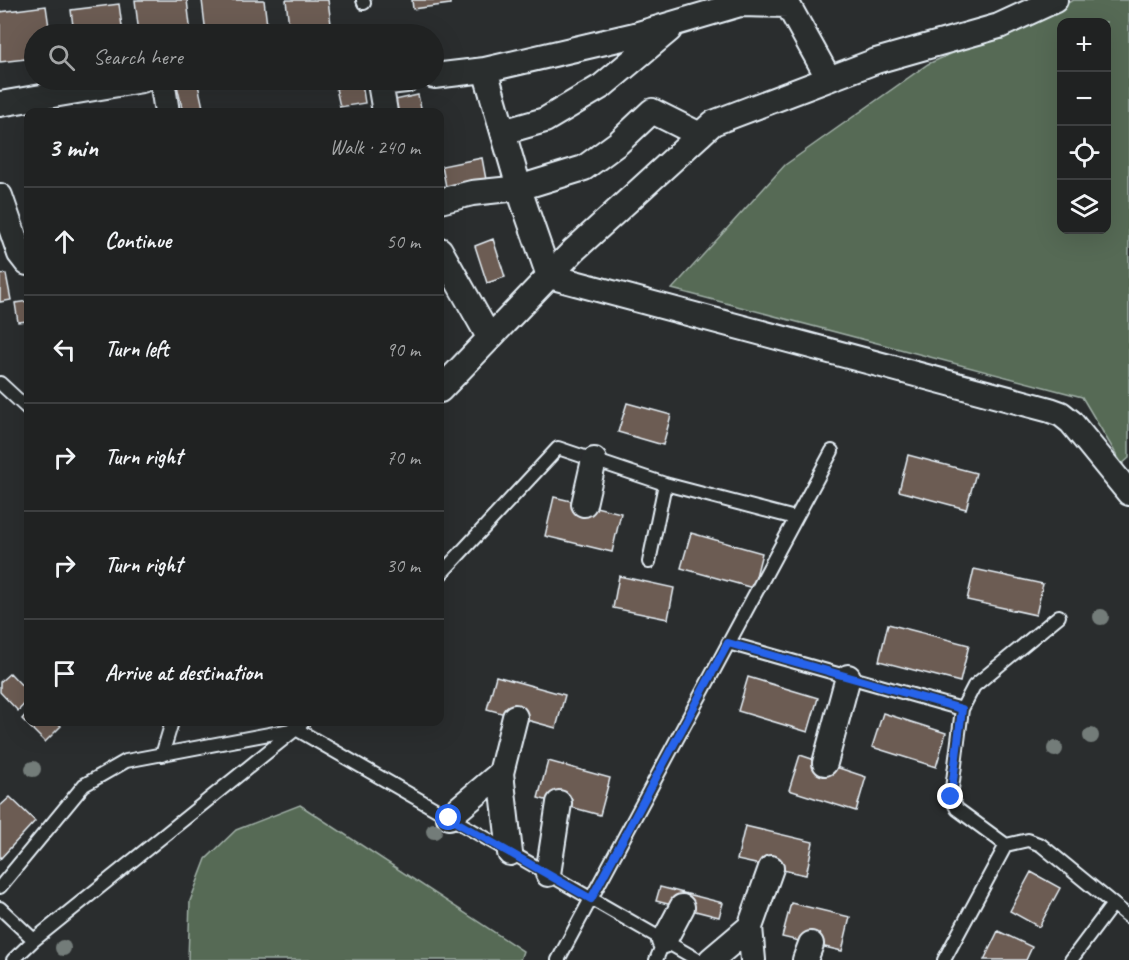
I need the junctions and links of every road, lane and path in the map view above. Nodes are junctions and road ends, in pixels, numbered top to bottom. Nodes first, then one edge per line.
1 (1054, 0) edge
2 (678, 23) junction
3 (485, 70) junction
4 (444, 75) edge
5 (829, 79) junction
6 (83, 90) edge
7 (164, 90) edge
8 (381, 90) edge
9 (0, 104) edge
10 (166, 108) edge
11 (384, 108) edge
12 (503, 132) junction
13 (700, 135) junction
14 (519, 188) junction
15 (0, 196) edge
16 (444, 200) edge
17 (444, 257) edge
18 (24, 260) edge
19 (549, 276) junction
20 (489, 337) junction
21 (0, 383) edge
22 (444, 386) edge
23 (24, 405) edge
24 (832, 451) dead end
25 (594, 460) junction
26 (665, 484) junction
27 (1129, 493) edge
28 (584, 504) dead end
29 (795, 518) junction
30 (649, 562) dead end
31 (444, 571) edge
32 (1059, 616) dead end
33 (728, 643) junction
34 (848, 677) junction
35 (962, 709) junction
36 (515, 717) dead end
37 (171, 726) edge
38 (294, 726) edge
39 (298, 726) edge
40 (301, 726) edge
41 (162, 754) junction
42 (825, 763) dead end
43 (501, 773) junction
44 (559, 803) dead end
45 (449, 818) junction
46 (1006, 845) junction
47 (510, 853) junction
48 (771, 868) dead end
49 (548, 874) junction
50 (0, 887) edge
51 (591, 899) junction
52 (1113, 904) junction
53 (682, 907) dead end
54 (0, 908) edge
55 (1129, 917) edge
56 (750, 927) junction
57 (33, 940) junction
58 (660, 951) edge
59 (13, 960) edge
60 (558, 960) edge
61 (698, 960) edge
62 (711, 960) edge
63 (753, 960) edge
64 (944, 960) edge
65 (1071, 960) edge

1 - 5 street
2 - 3 street
2 - 5 street
2 - 12 street
3 - 4 street
3 - 12 street
5 - 13 street
6 - 9 street
7 - 10 street
8 - 11 street
12 - 14 street
13 - 14 street
13 - 19 street
14 - 16 street
14 - 19 street
15 - 18 street
17 - 20 street
19 - 20 street
19 - 27 street
20 - 22 street
21 - 23 lane
24 - 29 lane
25 - 26 lane
25 - 28 street
25 - 31 lane
26 - 29 lane
26 - 30 lane
29 - 33 lane
32 - 35 lane
33 - 34 lane
33 - 51 lane
34 - 35 lane
34 - 42 street
35 - 46 lane
36 - 43 street
37 - 41 lane
38 - 41 lane
39 - 57 lane
40 - 45 lane
41 - 50 lane
43 - 45 street
43 - 47 street
44 - 49 street
45 - 47 lane
46 - 52 lane
46 - 64 lane
47 - 49 lane
48 - 56 street
49 - 51 lane
51 - 58 lane
51 - 60 lane
52 - 55 lane
52 - 65 lane
53 - 58 street
54 - 57 lane
56 - 62 street
56 - 63 street
57 - 59 lane
58 - 61 lane

